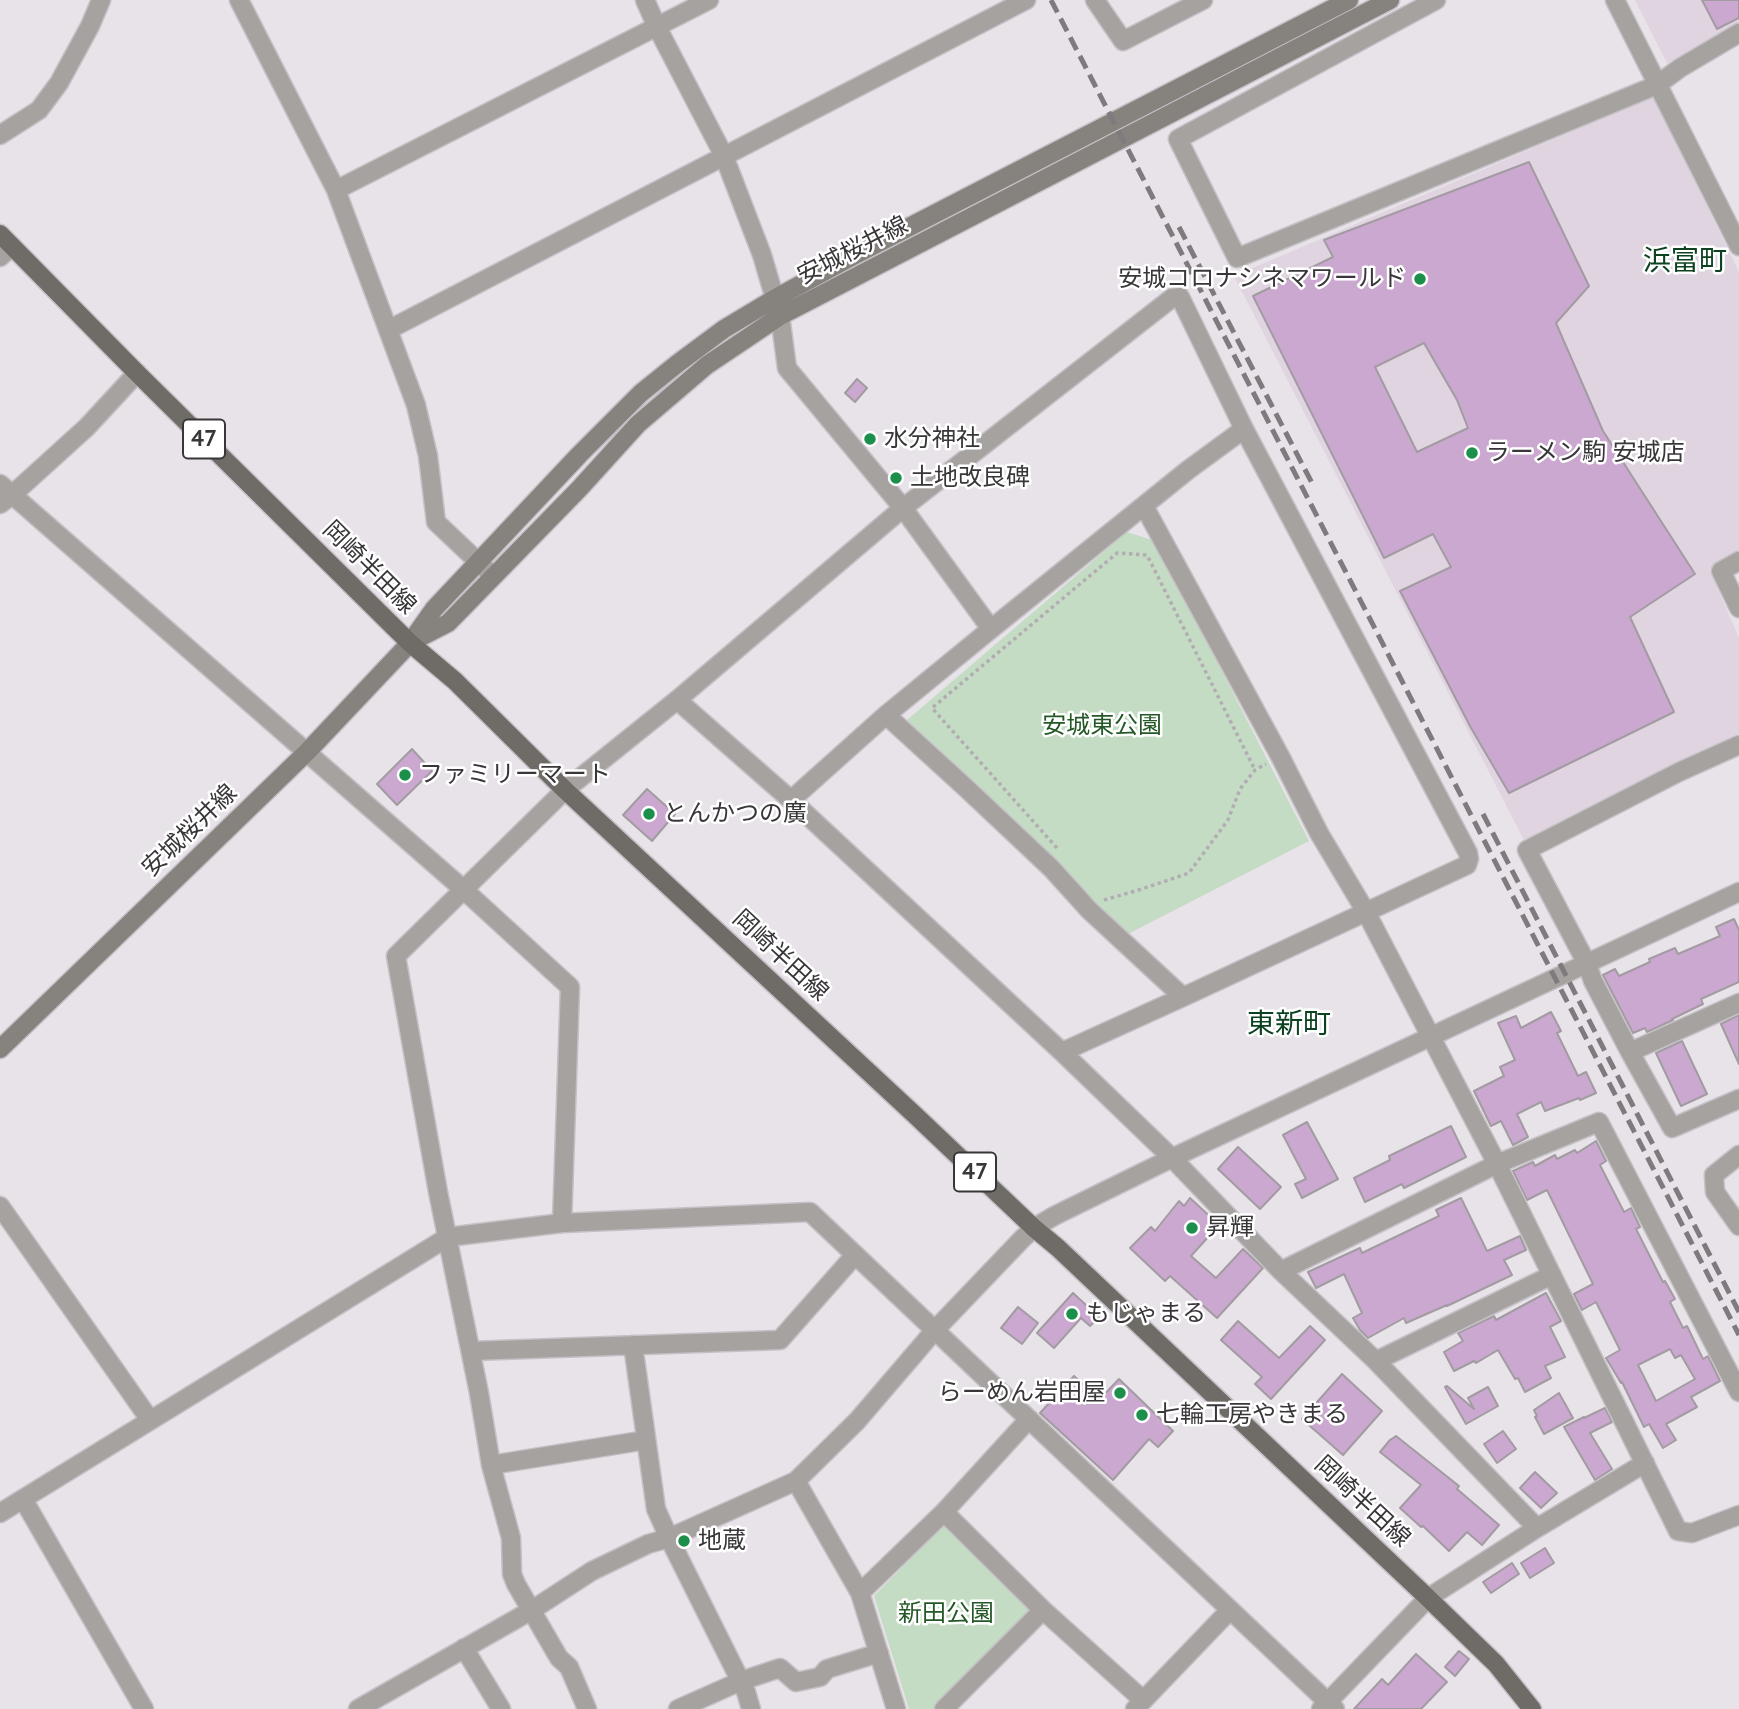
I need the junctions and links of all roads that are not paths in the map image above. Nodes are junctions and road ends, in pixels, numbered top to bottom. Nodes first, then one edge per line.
1 (101, 0) edge
2 (239, 0) edge
3 (645, 0) edge
4 (709, 0) edge
5 (1026, 0) edge
6 (1095, 0) edge
7 (1203, 0) edge
8 (1349, 0) edge
9 (1390, 0) edge
10 (1436, 0) edge
11 (1615, 0) edge
12 (657, 27) junction
13 (1739, 33) edge
14 (1657, 85) junction
15 (0, 135) edge
16 (724, 156) junction
17 (336, 190) junction
18 (4, 246) edge
19 (1739, 246) edge
20 (777, 308) junction
21 (388, 330) junction
22 (137, 373) junction
23 (1244, 429) junction
24 (4, 494) edge
25 (1144, 506) junction
26 (904, 508) junction
27 (1739, 561) edge
28 (478, 563) junction
29 (494, 576) junction
30 (1739, 608) edge
31 (991, 629) junction
32 (410, 643) junction
33 (677, 700) junction
34 (887, 715) junction
35 (1739, 745) edge
36 (307, 751) junction
37 (565, 790) junction
38 (792, 800) junction
39 (463, 889) junction
40 (1739, 892) edge
41 (1366, 912) junction
42 (1587, 964) junction
43 (1183, 997) junction
44 (1739, 1003) edge
45 (1430, 1036) junction
46 (0, 1049) edge
47 (1062, 1052) junction
48 (1629, 1052) junction
49 (1739, 1099) edge
50 (1739, 1155) edge
51 (1172, 1158) junction
52 (1497, 1164) junction
53 (0, 1206) edge
54 (562, 1223) junction
55 (1739, 1226) edge
56 (1034, 1228) junction
57 (449, 1237) junction
58 (855, 1255) junction
59 (1281, 1270) junction
60 (1552, 1275) junction
61 (935, 1330) junction
62 (633, 1345) junction
63 (471, 1351) junction
64 (1376, 1361) junction
65 (1739, 1392) edge
66 (1029, 1419) junction
67 (150, 1420) junction
68 (646, 1440) junction
69 (1645, 1463) junction
70 (491, 1465) junction
71 (796, 1481) junction
72 (23, 1499) junction
73 (944, 1512) junction
74 (0, 1513) edge
75 (1739, 1515) edge
76 (1537, 1528) junction
77 (669, 1538) junction
78 (860, 1593) junction
79 (1428, 1598) junction
80 (532, 1610) junction
81 (1043, 1610) junction
82 (1230, 1610) junction
83 (464, 1648) junction
84 (879, 1653) junction
85 (741, 1681) junction
86 (1139, 1705) edge
87 (1328, 1707) edge
88 (144, 1709) edge
89 (358, 1709) edge
90 (501, 1709) edge
91 (587, 1709) edge
92 (678, 1709) edge
93 (751, 1709) edge
94 (896, 1709) edge
95 (944, 1709) edge
96 (1532, 1709) edge

1 - 15 street
2 - 17 street
3 - 12 street
4 - 12 street
5 - 16 street
6 - 7 street
8 - 20 main road, 安城桜井線
9 - 20 main road, 安城桜井線
10 - 14 street
11 - 14 street
12 - 16 street
12 - 17 street
13 - 14 street
14 - 19 street
16 - 20 street
16 - 21 street
17 - 21 street
18 - 22 main road, 岡崎半田線 / 47
20 - 26 street
20 - 28 main road, 安城桜井線
20 - 29 main road, 安城桜井線
21 - 28 street
22 - 24 street
22 - 32 main road, 岡崎半田線 / 47
23 - 25 street
23 - 26 street
23 - 41 street
24 - 36 street
25 - 31 street
25 - 41 street
26 - 31 street
26 - 33 street
27 - 30 street
28 - 29 street
28 - 32 main road, 安城桜井線
29 - 32 main road, 安城桜井線
31 - 34 street
32 - 36 main road, 安城桜井線
32 - 37 main road, 岡崎半田線 / 47
33 - 37 street
33 - 38 street
34 - 38 street
34 - 43 street
35 - 42 street
36 - 39 street
36 - 46 main road, 安城桜井線
37 - 39 street
37 - 56 main road, 岡崎半田線 / 47
38 - 47 street
39 - 54 street
39 - 57 street
40 - 42 street
41 - 43 street
41 - 45 street
42 - 45 street
42 - 48 street
43 - 47 street
44 - 48 street
45 - 51 street
45 - 52 street
47 - 51 street
48 - 49 street
50 - 55 street
51 - 56 street
51 - 59 street
52 - 59 street
52 - 60 street
52 - 65 street
53 - 67 street
54 - 57 street
54 - 58 street
56 - 61 street
56 - 79 main road, 岡崎半田線 / 47
57 - 63 street
57 - 67 street
58 - 61 street
58 - 62 street
59 - 64 street
60 - 64 street
60 - 69 street
61 - 66 street
61 - 71 street
62 - 63 street
62 - 68 street
63 - 70 street
64 - 76 street
66 - 73 street
66 - 82 street
67 - 72 street
68 - 70 street
68 - 77 street
69 - 75 street
69 - 76 street
70 - 80 street
71 - 77 street
71 - 78 street
72 - 74 street
72 - 88 street
73 - 78 street
73 - 81 street
76 - 79 street
77 - 80 street
77 - 85 street
78 - 84 street
79 - 87 street
79 - 96 main road, 岡崎半田線 / 47
80 - 83 street
80 - 91 street
81 - 86 street
81 - 95 street
82 - 86 street
82 - 87 street
83 - 89 street
83 - 90 street
84 - 85 street
84 - 94 street
85 - 92 street
85 - 93 street

